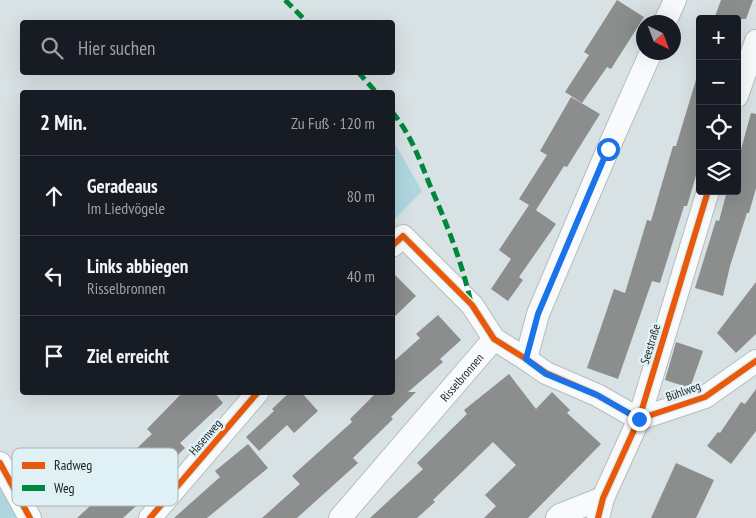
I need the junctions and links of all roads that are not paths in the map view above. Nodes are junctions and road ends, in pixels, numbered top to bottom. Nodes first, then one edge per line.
1 (675, 0) edge
2 (668, 15) edge
3 (756, 41) edge
4 (648, 60) edge
5 (741, 84) edge
6 (707, 195) edge
7 (395, 243) edge
8 (494, 339) junction
9 (526, 359) junction
10 (756, 361) edge
11 (255, 395) edge
12 (639, 419) junction
13 (0, 463) edge
14 (12, 485) edge
15 (178, 485) edge
16 (23, 506) edge
17 (160, 506) edge
18 (600, 508) edge
19 (30, 518) edge
20 (150, 518) edge
21 (340, 518) edge
22 (557, 518) edge

1 - 2 street
3 - 5 street
4 - 9 street
6 - 12 street, Seestraße
7 - 8 street
8 - 9 street
8 - 21 street, Risselbronnen
9 - 12 street
10 - 12 street, Bühlweg
11 - 15 street, Hasenweg
12 - 18 street, Seestraße
13 - 14 street
16 - 19 street
17 - 20 street, Hasenweg
18 - 22 street, Seestraße

